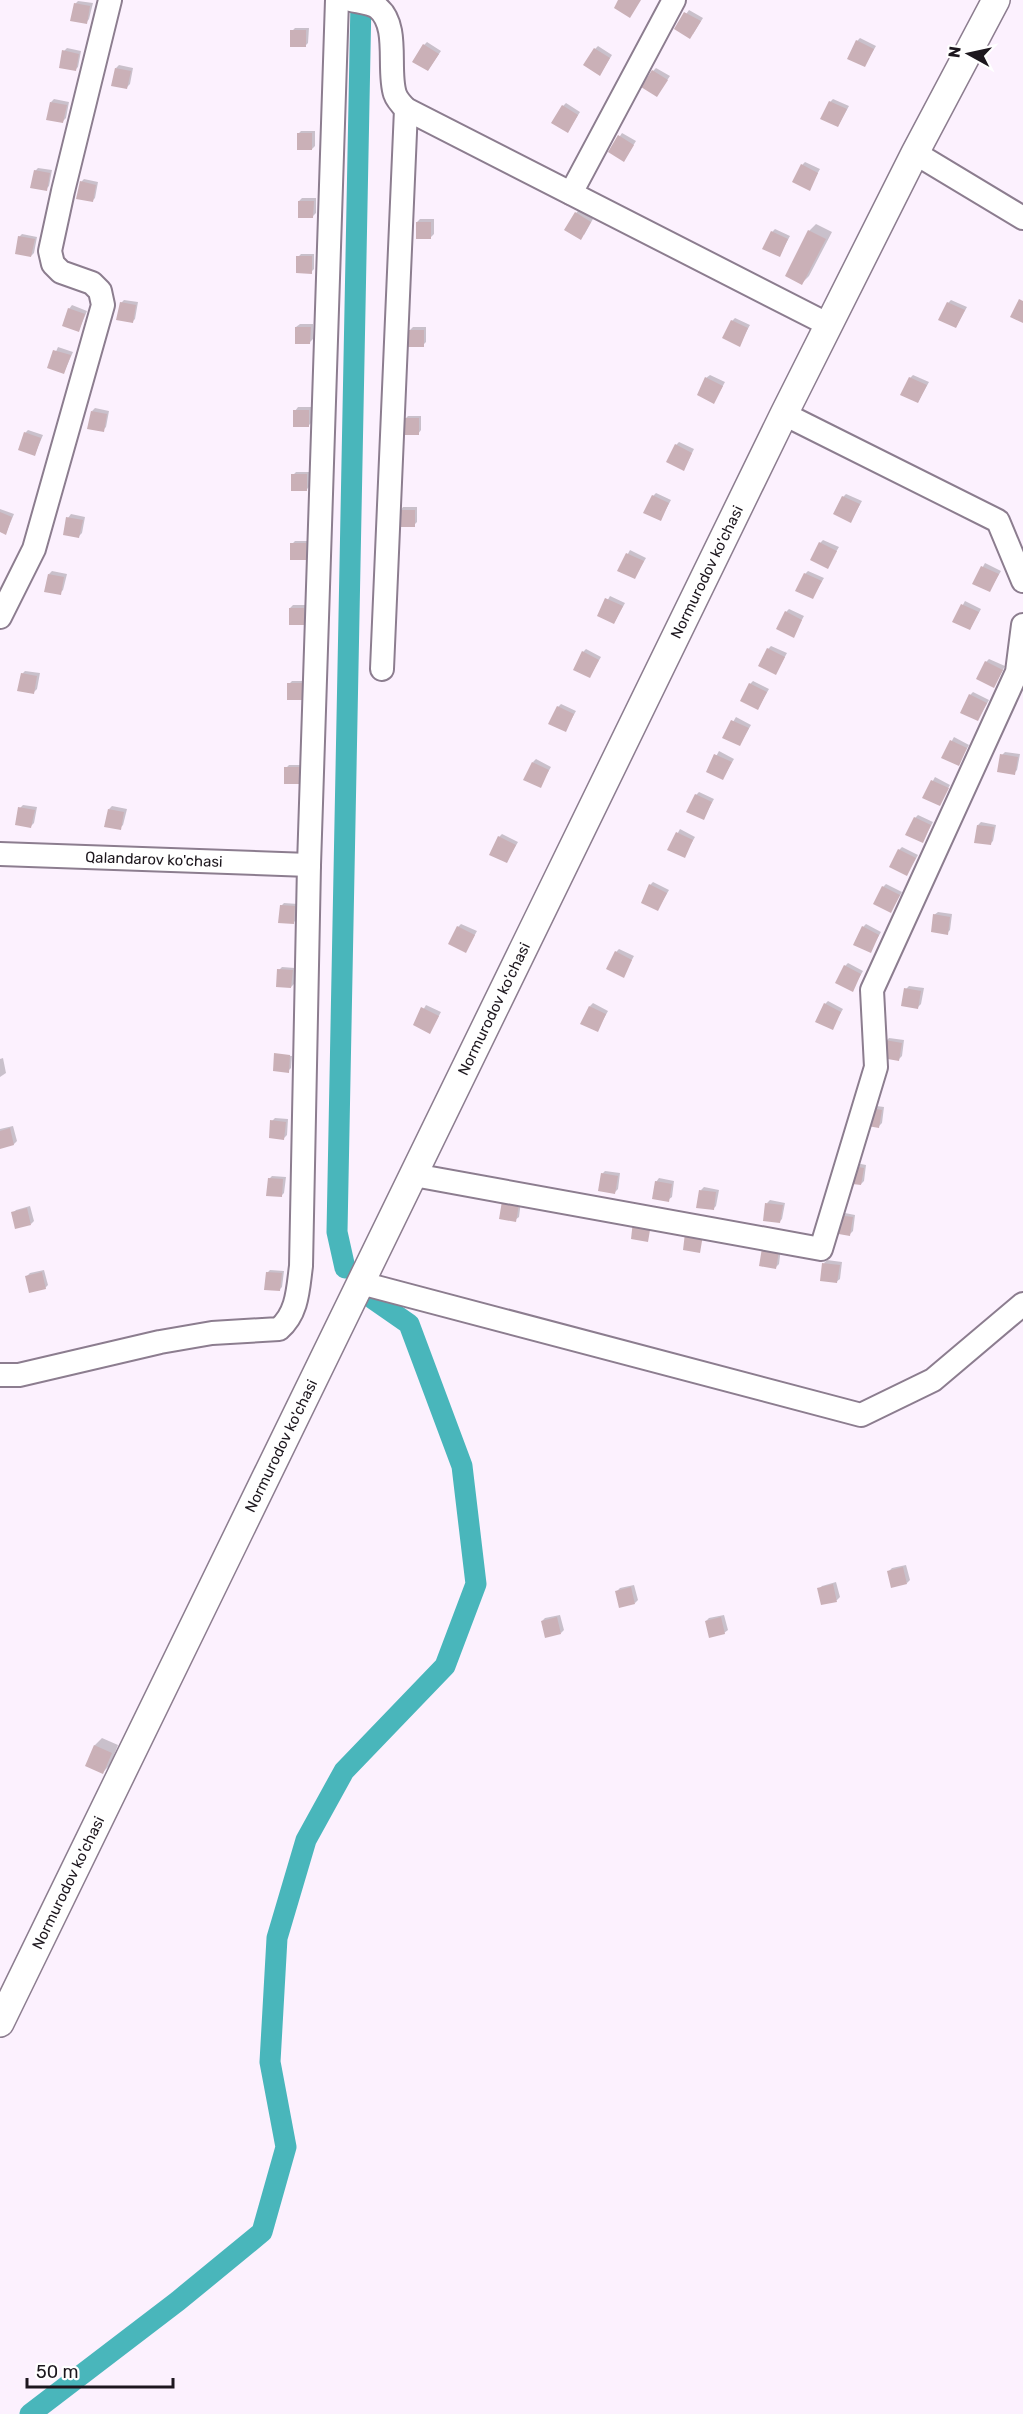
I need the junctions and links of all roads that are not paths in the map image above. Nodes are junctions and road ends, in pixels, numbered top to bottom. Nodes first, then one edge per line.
1 (110, 0) edge
2 (337, 0) edge
3 (351, 0) edge
4 (674, 0) edge
5 (996, 0) edge
6 (406, 109) junction
7 (915, 153) junction
8 (571, 193) junction
9 (1023, 218) edge
10 (829, 325) junction
11 (784, 414) junction
12 (1023, 581) edge
13 (0, 617) edge
14 (1023, 625) edge
15 (382, 669) dead end
16 (0, 854) edge
17 (309, 865) junction
18 (414, 1175) junction
19 (361, 1283) junction
20 (1023, 1304) edge
21 (0, 1375) edge
22 (0, 2023) edge

1 - 13 street
2 - 17 street
3 - 6 street
4 - 8 street
5 - 7 main road, Normurodov ko'chasi
6 - 8 street
6 - 15 street
7 - 9 street
7 - 10 main road, Normurodov ko'chasi
8 - 10 street
10 - 11 main road, Normurodov ko'chasi
11 - 12 street
11 - 18 main road, Normurodov ko'chasi
14 - 18 street
16 - 17 street, Qalandarov ko'chasi
17 - 21 street
18 - 19 main road, Normurodov ko'chasi
19 - 20 street
19 - 22 main road, Normurodov ko'chasi

